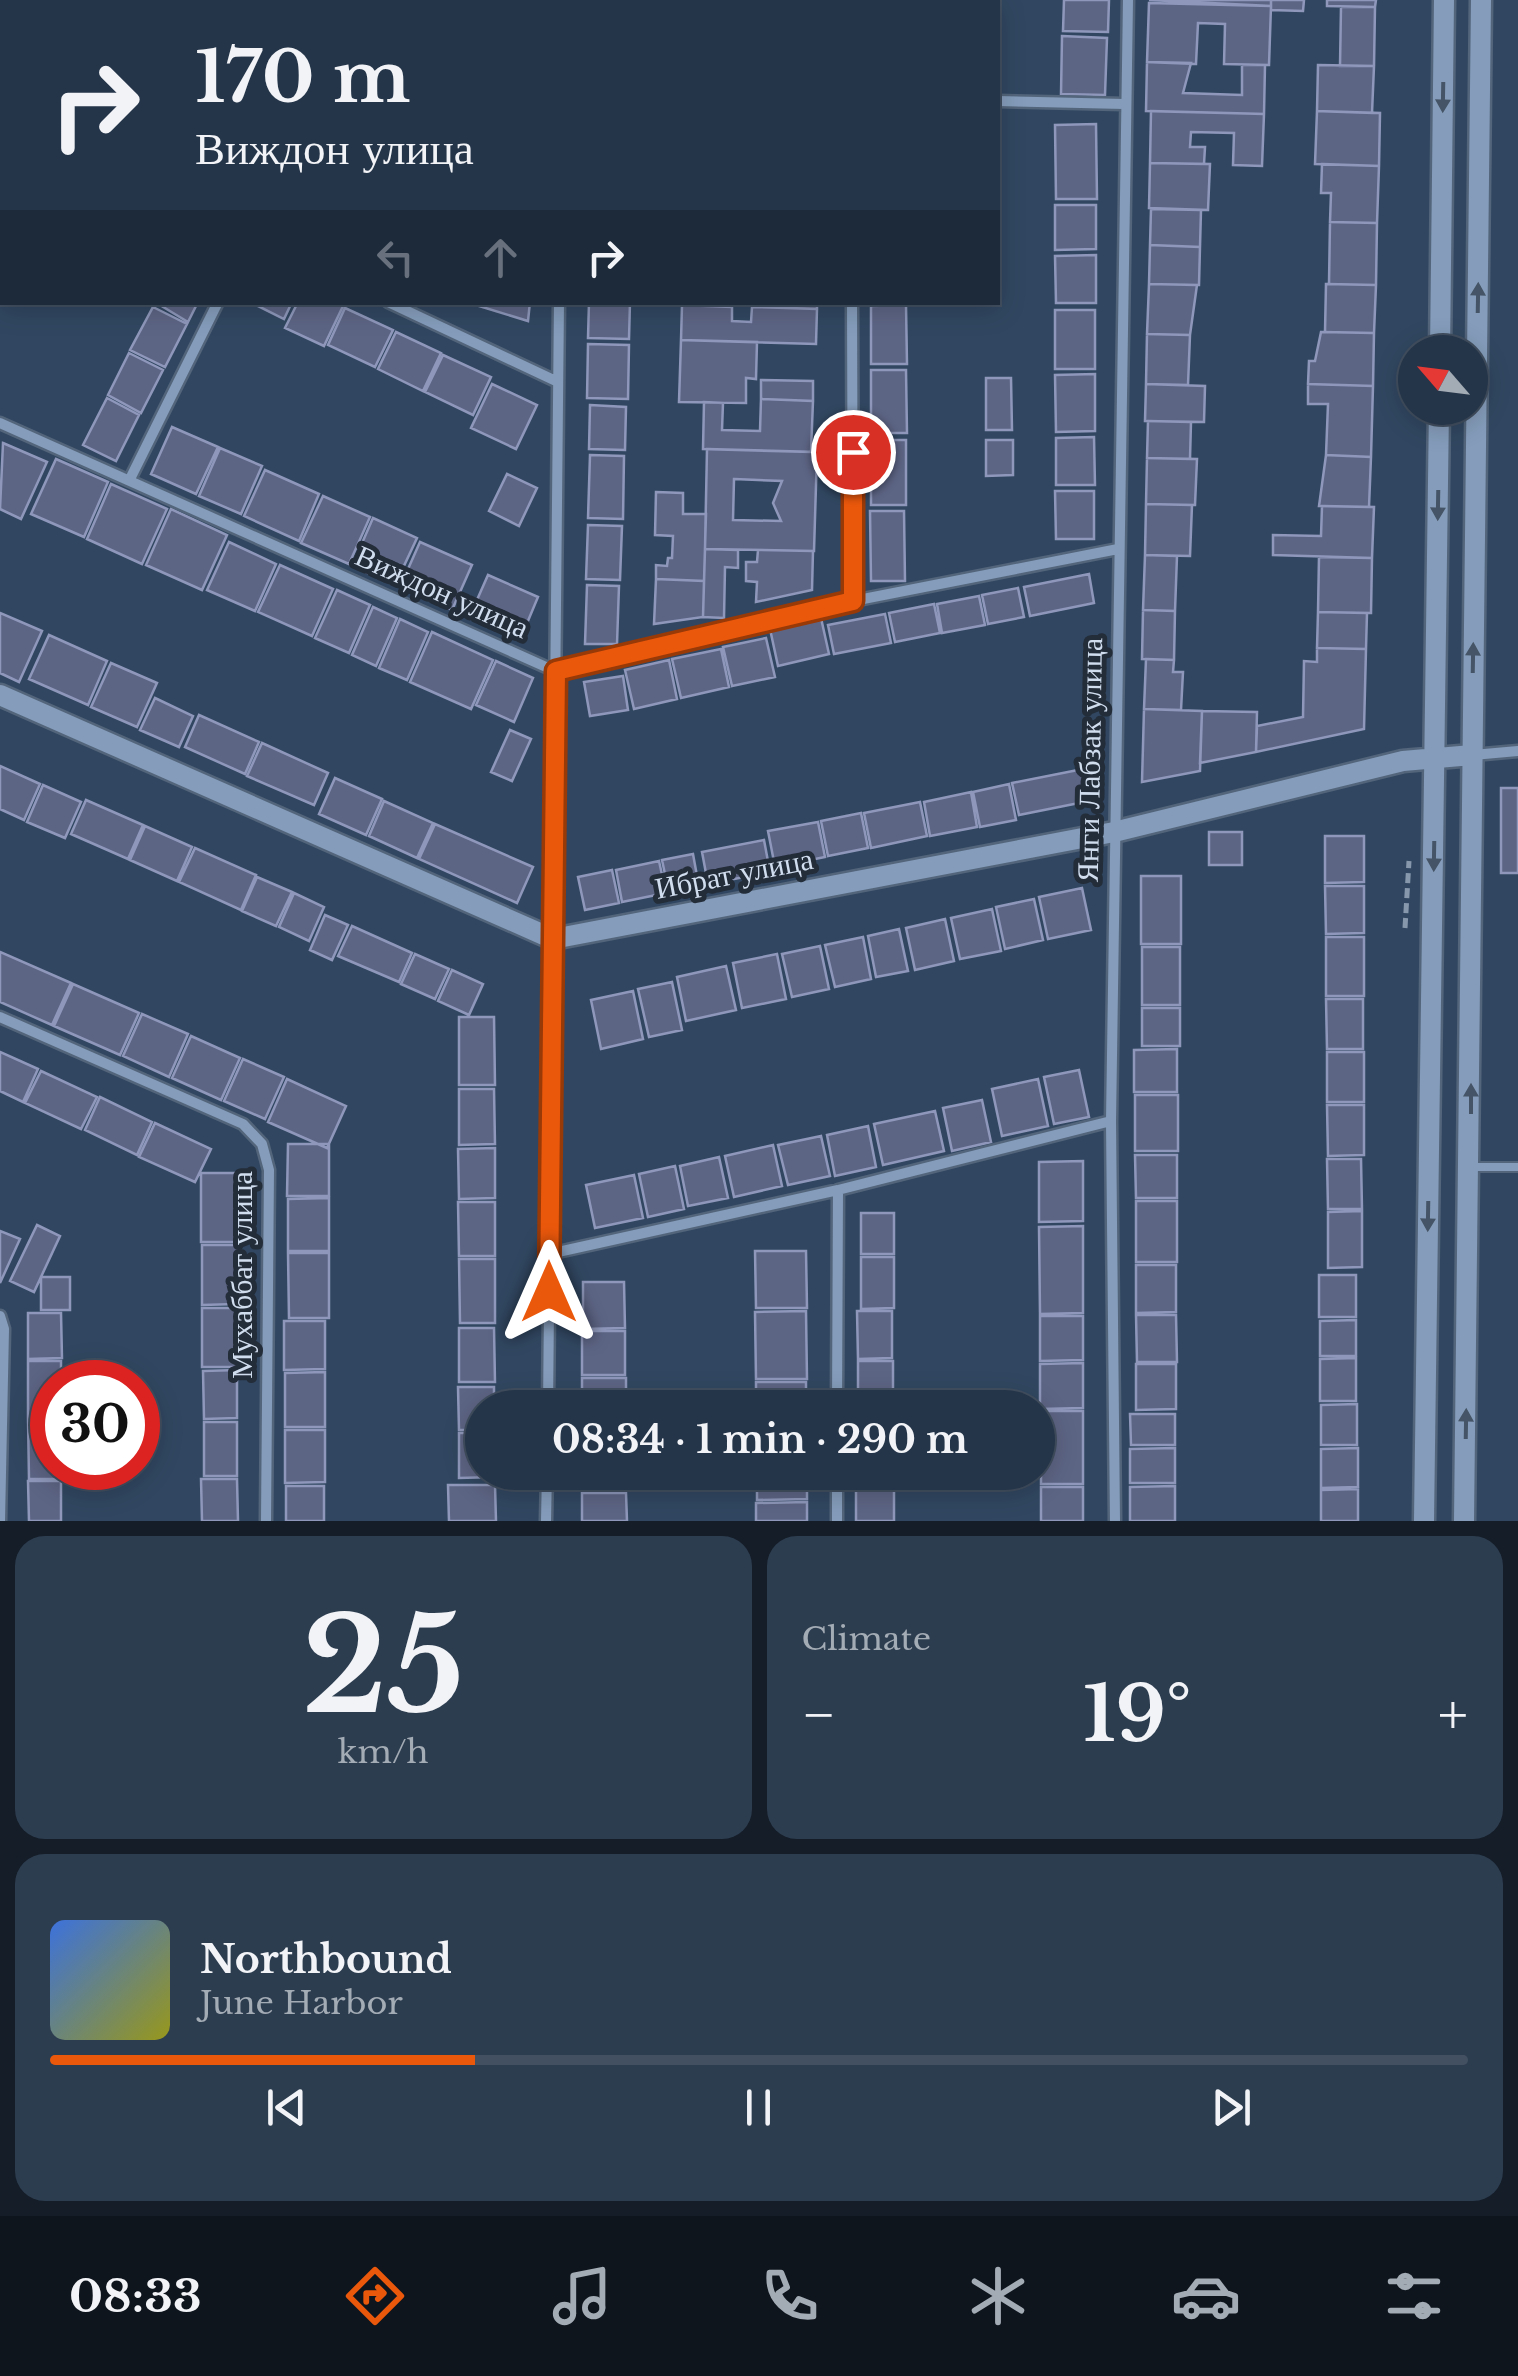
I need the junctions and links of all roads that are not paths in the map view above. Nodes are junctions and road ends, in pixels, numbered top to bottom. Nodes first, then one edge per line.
1 (1128, 0) edge
2 (1444, 0) edge
3 (1481, 0) edge
4 (1000, 101) edge
5 (1124, 104) junction
6 (217, 305) edge
7 (394, 305) edge
8 (559, 305) edge
9 (852, 305) edge
10 (1440, 335) edge
11 (558, 382) junction
12 (0, 423) edge
13 (1439, 425) edge
14 (130, 479) junction
15 (1118, 549) junction
16 (853, 601) junction
17 (556, 671) junction
18 (0, 694) edge
19 (1518, 751) edge
20 (1472, 756) junction
21 (1435, 758) junction
22 (1114, 832) junction
23 (552, 939) junction
24 (0, 1017) edge
25 (1111, 1121) junction
26 (1518, 1167) edge
27 (1471, 1168) junction
28 (838, 1190) junction
29 (549, 1254) junction
30 (0, 1316) edge
31 (548, 1390) edge
32 (837, 1390) edge
33 (547, 1490) edge
34 (837, 1490) edge
35 (0, 1521) edge
36 (266, 1521) edge
37 (546, 1521) edge
38 (837, 1521) edge
39 (1115, 1521) edge
40 (1424, 1521) edge
41 (1464, 1521) edge

1 - 5 street, Янги Лабзак улица
2 -> 10 main road
20 -> 3 main road
4 - 5 street
5 - 15 street, Янги Лабзак улица
6 - 14 street
7 - 11 street
8 - 11 street
9 - 16 street
11 - 17 street
12 - 14 street, Виждон улица
13 -> 21 main road
14 - 17 street, Виждон улица
15 - 16 street, Виждон улица
15 - 22 street, Янги Лабзак улица
16 - 17 street, Виждон улица
17 - 23 street
18 - 23 main road
19 - 20 street, Ибрат улица
20 - 21 main road, Ибрат улица
27 -> 20 main road
21 - 22 main road, Ибрат улица
21 -> 40 main road
22 - 23 main road, Ибрат улица
22 - 25 street, Янги Лабзак улица
23 - 29 street
24 - 36 street, Мухаббат улица
25 - 28 street
25 - 39 street, Янги Лабзак улица
26 - 27 lane
41 -> 27 main road
28 - 29 street
28 - 32 street
29 - 31 street
30 - 35 street
33 - 37 street
34 - 38 street

